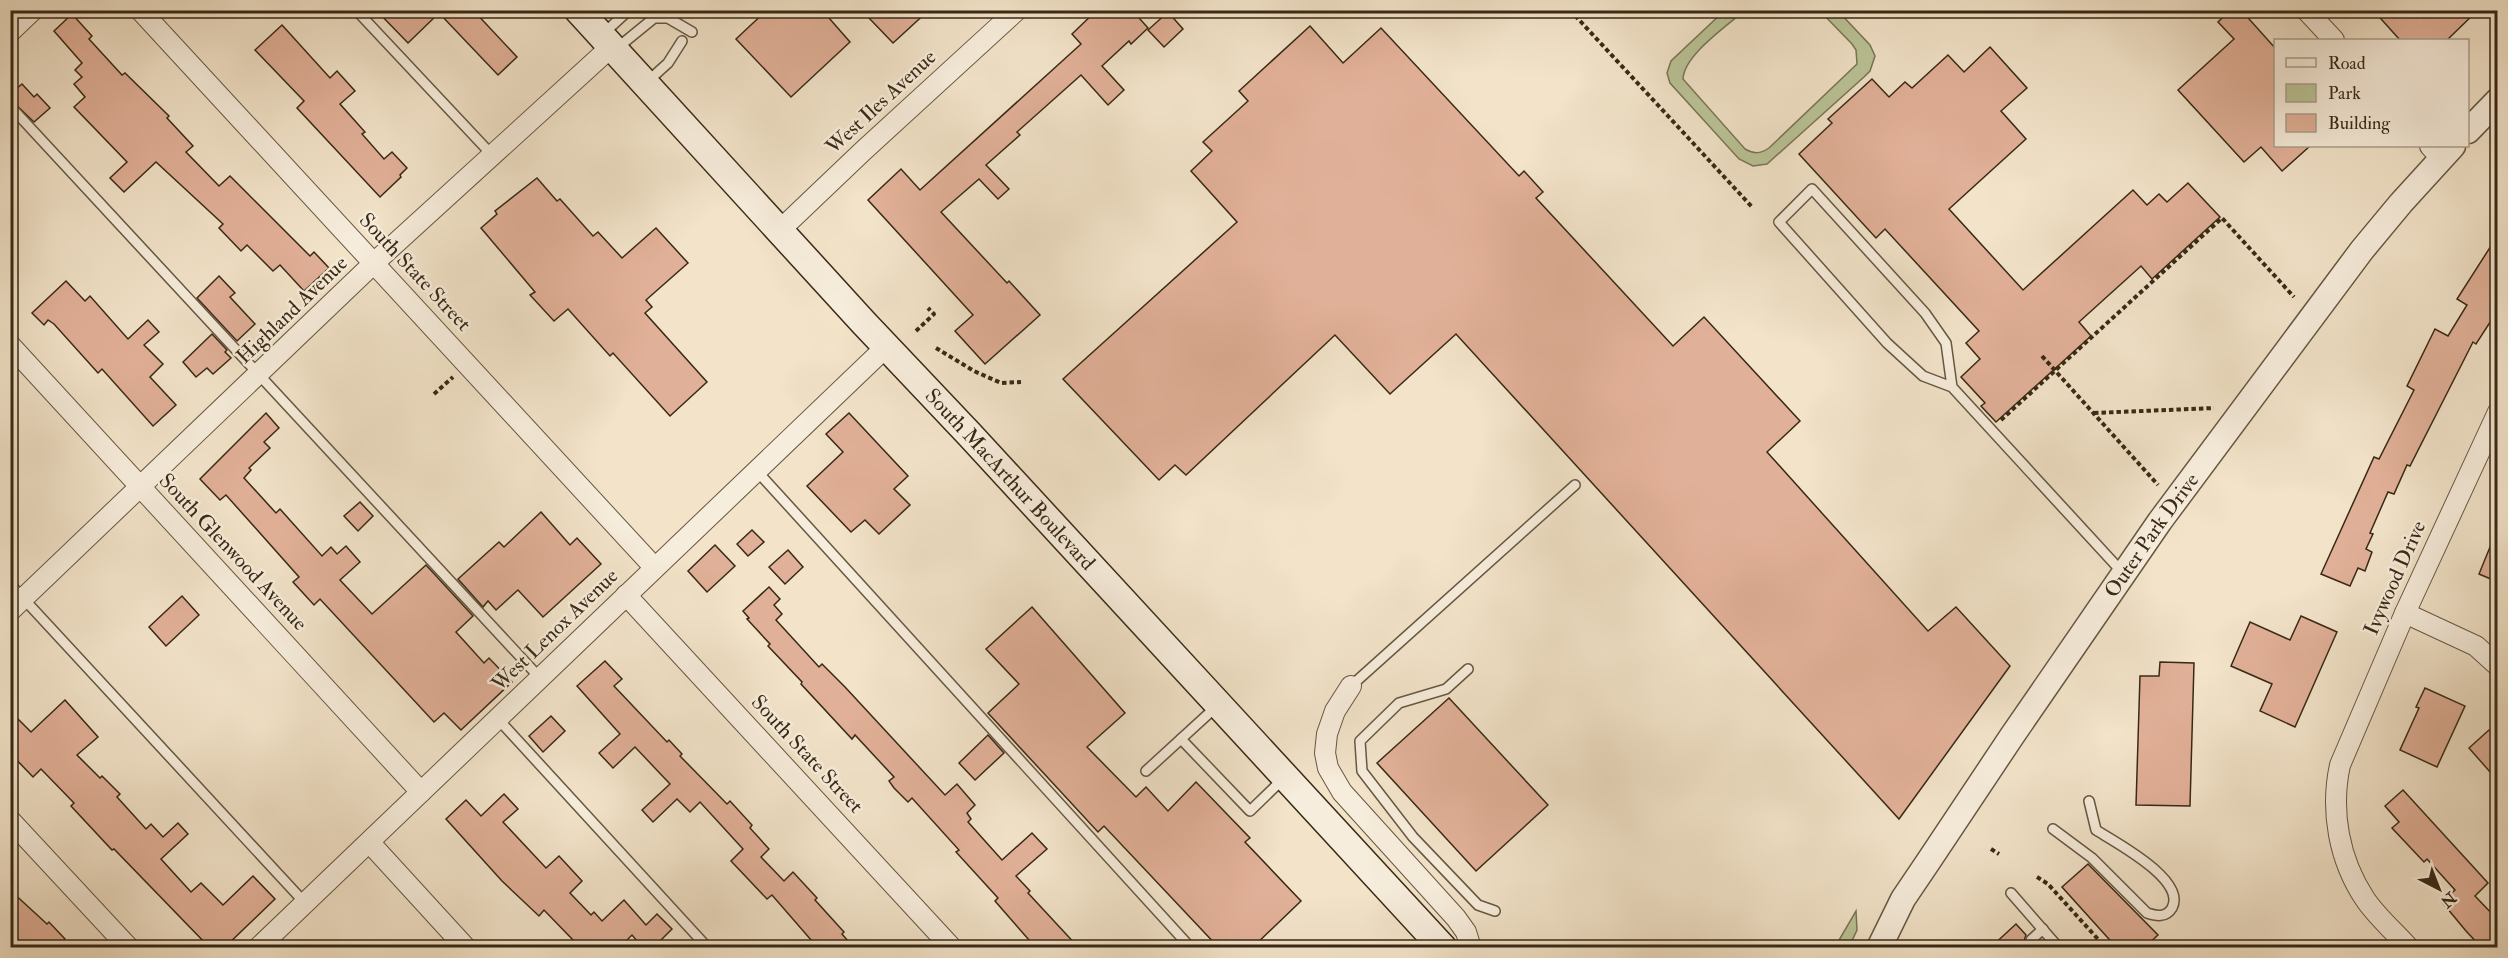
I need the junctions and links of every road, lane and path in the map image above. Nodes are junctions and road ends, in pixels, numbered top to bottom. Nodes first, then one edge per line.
1 (33, 10) edge
2 (140, 10) edge
3 (356, 10) edge
4 (578, 10) edge
5 (629, 10) edge
6 (1017, 10) edge
7 (1570, 10) edge
8 (2306, 10) edge
9 (10, 32) edge
10 (692, 32) dead end
11 (2333, 39) edge
12 (682, 41) dead end
13 (609, 44) junction
14 (645, 84) junction
15 (2498, 100) edge
16 (10, 106) edge
17 (2469, 130) edge
18 (2442, 150) edge
19 (493, 156) junction
20 (1753, 208) dead end
21 (779, 231) junction
22 (374, 263) junction
23 (2294, 297) dead end
24 (928, 308) dead end
25 (916, 331) dead end
26 (10, 345) edge
27 (886, 347) junction
28 (936, 348) dead end
29 (2042, 356) dead end
30 (2055, 371) junction
31 (259, 375) junction
32 (1021, 381) dead end
33 (446, 383) dead end
34 (1952, 387) junction
35 (435, 394) dead end
36 (2214, 408) dead end
37 (2498, 412) edge
38 (2094, 413) junction
39 (1999, 422) dead end
40 (756, 470) junction
41 (1575, 485) dead end
42 (2158, 485) dead end
43 (141, 488) junction
44 (654, 567) junction
45 (2123, 574) junction
46 (10, 584) edge
47 (626, 595) junction
48 (17, 605) edge
49 (2405, 613) junction
50 (2498, 666) edge
51 (1468, 669) dead end
52 (540, 678) junction
53 (1351, 686) joint
54 (1218, 705) junction
55 (498, 719) junction
56 (1181, 739) junction
57 (1146, 771) dead end
58 (1285, 777) junction
59 (421, 792) junction
60 (2089, 801) dead end
61 (10, 820) edge
62 (2053, 829) dead end
63 (370, 843) junction
64 (1990, 849) dead end
65 (1999, 854) dead end
66 (2037, 877) dead end
67 (2011, 893) dead end
68 (304, 903) junction
69 (1495, 911) dead end
70 (2043, 929) junction
71 (2031, 940) dead end
72 (129, 948) edge
73 (258, 948) edge
74 (466, 948) edge
75 (708, 948) edge
76 (952, 948) edge
77 (1191, 948) edge
78 (1443, 948) edge
79 (1471, 948) edge
80 (1879, 948) edge
81 (2059, 948) edge
82 (2106, 948) edge
83 (2409, 948) edge

1 - 9 street
2 - 22 street, South State Street
3 - 19 lane
4 - 13 main road, South MacArthur Boulevard
5 - 13 lane
6 - 21 street, West Iles Avenue
7 - 20 path
8 - 11 street
10 - 13 lane
12 - 14 lane
13 - 14 main road, South MacArthur Boulevard
13 - 19 street, Highland Avenue
14 - 21 main road, South MacArthur Boulevard
15 - 17 street
16 - 31 lane
18 - 45 street, Outer Park Drive
19 - 22 street, Highland Avenue
21 - 27 main road, South MacArthur Boulevard
22 - 31 street, Highland Avenue
22 - 44 street, South State Street
23 - 30 path
24 - 25 path
26 - 43 street, South Glenwood Avenue
27 - 40 street, West Lenox Avenue
27 - 54 main road, South MacArthur Boulevard
28 - 32 path
29 - 30 path
30 - 38 path
30 - 39 path
31 - 43 street, Highland Avenue
31 - 52 lane
33 - 35 path
34 - 34 lane
34 - 45 lane
36 - 38 path
37 - 49 street, Ivywood Drive
38 - 42 path
40 - 44 street, West Lenox Avenue
40 - 77 lane
41 - 53 lane
43 - 48 street, Highland Avenue
43 - 59 street, South Glenwood Avenue
44 - 47 street, West Lenox Avenue
45 - 80 street, Outer Park Drive
46 - 48 lane
47 - 52 street, West Lenox Avenue
47 - 76 street, South State Street
48 - 68 lane
49 - 50 street
49 - 83 street, Ivywood Drive
51 - 69 lane
52 - 55 street, West Lenox Avenue
53 - 79 street
54 - 56 lane
54 - 58 main road, South MacArthur Boulevard
55 - 59 street, West Lenox Avenue
55 - 75 lane
56 - 57 lane
56 - 58 lane
58 - 78 main road, South MacArthur Boulevard
59 - 63 street, West Lenox Avenue
60 - 62 lane
61 - 72 street
63 - 68 street, West Lenox Avenue
63 - 74 street
64 - 65 path
66 - 82 path
67 - 70 lane
68 - 73 street, West Lenox Avenue
70 - 71 lane
70 - 81 lane

